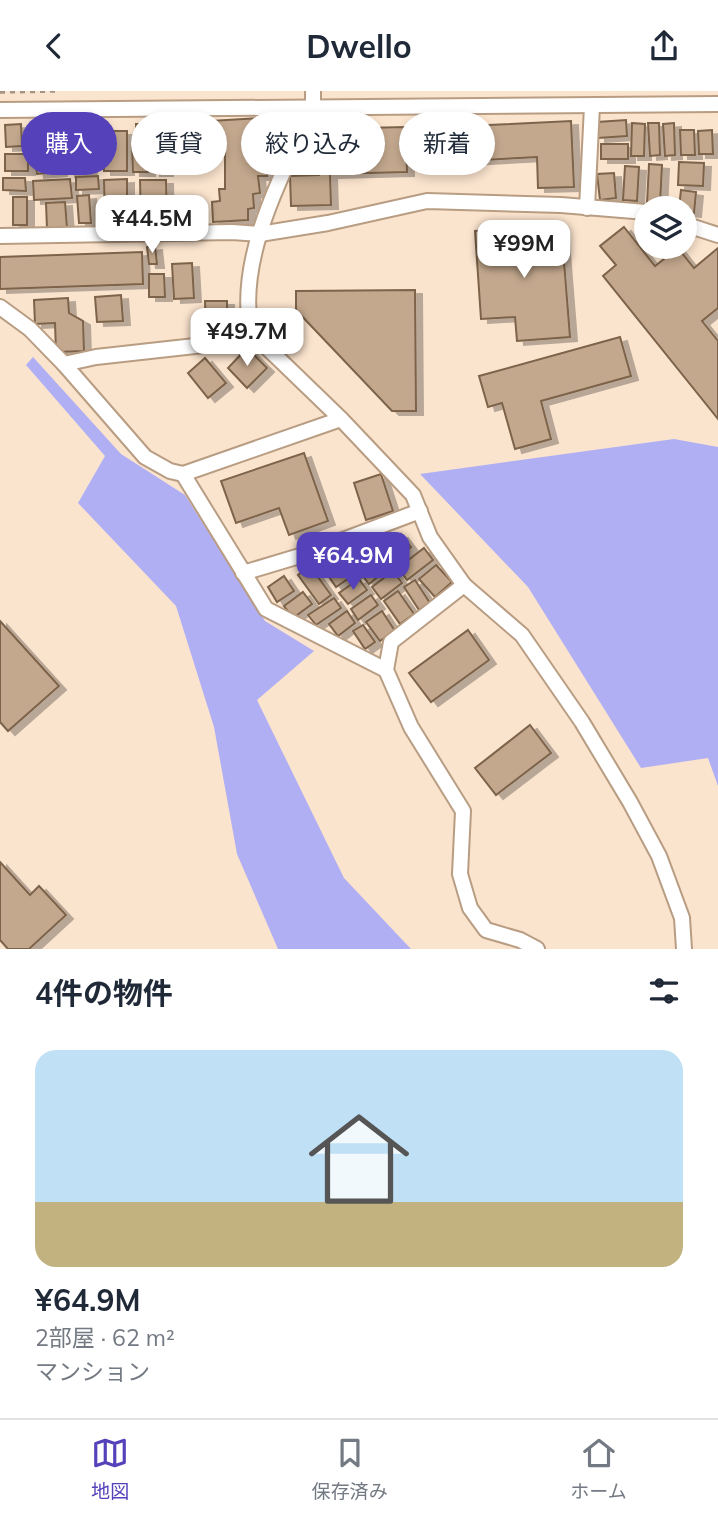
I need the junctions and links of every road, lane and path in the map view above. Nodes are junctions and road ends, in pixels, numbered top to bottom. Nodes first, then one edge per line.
1 (57, 91) edge
2 (313, 91) edge
3 (0, 92) edge
4 (718, 104) edge
5 (592, 106) junction
6 (313, 108) junction
7 (0, 110) edge
8 (587, 208) junction
9 (634, 211) edge
10 (697, 228) edge
11 (260, 234) junction
12 (718, 235) edge
13 (0, 236) edge
14 (0, 307) edge
15 (251, 332) junction
16 (64, 364) junction
17 (341, 419) junction
18 (183, 474) junction
19 (420, 511) junction
20 (243, 573) junction
21 (464, 585) junction
22 (386, 670) junction
23 (537, 949) edge
24 (684, 949) edge

1 - 3 path
2 - 6 street
4 - 5 street
5 - 6 street
5 - 8 street
6 - 7 street
6 - 11 street
8 - 9 street
8 - 11 street
10 - 12 street
11 - 13 street
11 - 15 street
14 - 16 street
15 - 16 street
15 - 17 street
16 - 18 street
17 - 18 street
17 - 19 street
18 - 20 street
19 - 20 street
19 - 21 street
20 - 22 street
21 - 22 street
21 - 24 street
22 - 23 street

